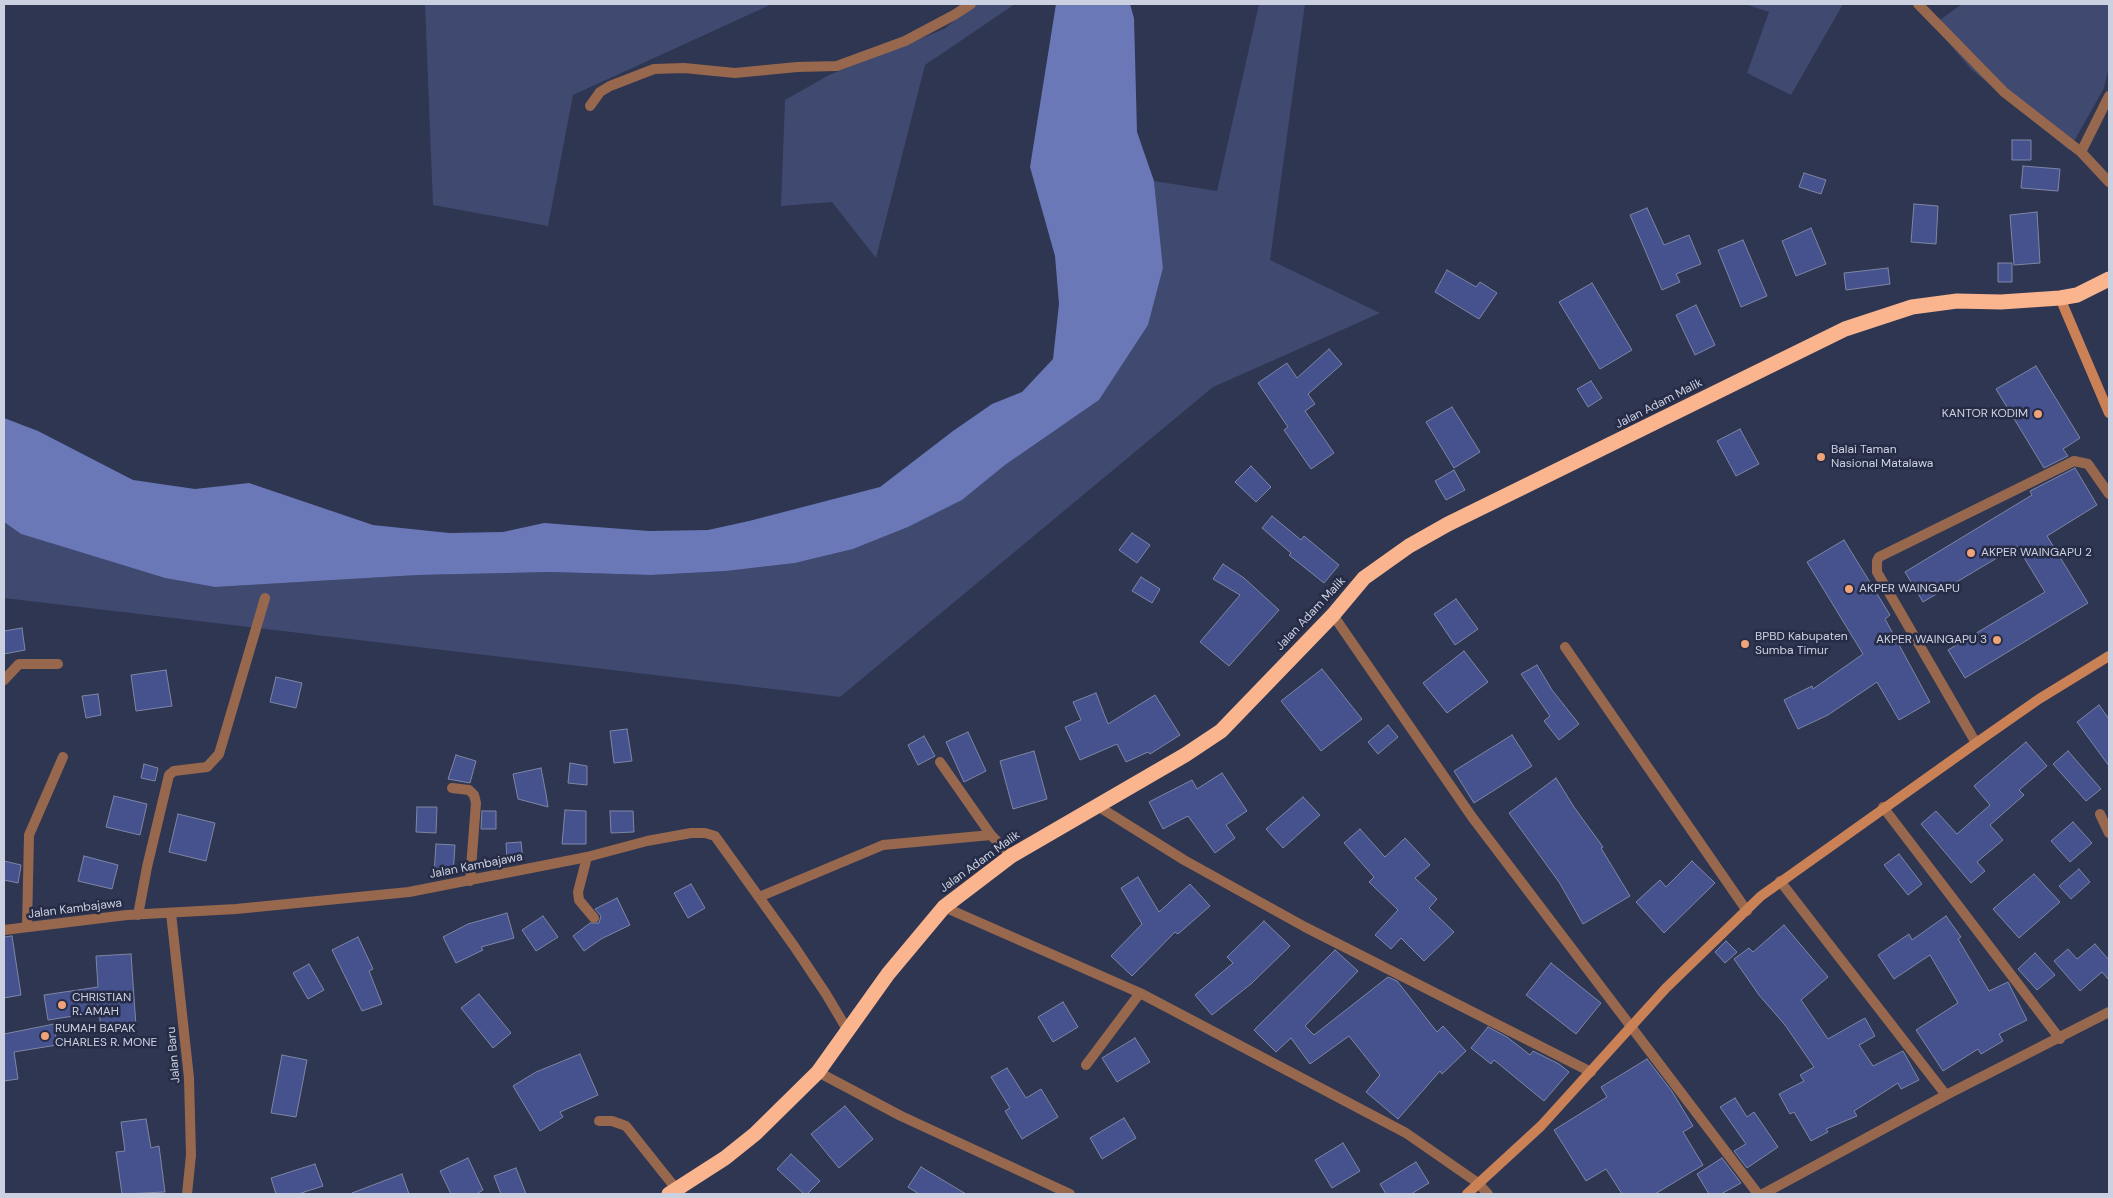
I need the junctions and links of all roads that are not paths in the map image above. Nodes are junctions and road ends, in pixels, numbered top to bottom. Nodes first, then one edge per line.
1 (971, 4) edge
2 (1918, 4) edge
3 (2109, 96) edge
4 (590, 106) dead end
5 (2081, 152) junction
6 (2109, 182) edge
7 (2109, 279) edge
8 (2060, 298) junction
9 (2109, 413) edge
10 (2109, 494) edge
11 (265, 598) dead end
12 (1333, 616) junction
13 (1565, 647) dead end
14 (2109, 656) edge
15 (58, 664) dead end
16 (4, 680) edge
17 (1976, 742) junction
18 (63, 757) dead end
19 (940, 762) dead end
20 (452, 788) dead end
21 (1096, 805) junction
22 (1883, 807) junction
23 (2100, 814) dead end
24 (2109, 833) edge
25 (991, 835) junction
26 (1011, 856) junction
27 (587, 857) junction
28 (470, 881) junction
29 (1780, 881) junction
30 (758, 897) junction
31 (944, 907) junction
32 (1748, 911) junction
33 (171, 913) junction
34 (138, 915) junction
35 (594, 918) dead end
36 (26, 927) junction
37 (4, 930) edge
38 (1140, 993) junction
39 (2109, 1012) edge
40 (1630, 1025) junction
41 (848, 1032) junction
42 (2060, 1039) junction
43 (1086, 1065) dead end
44 (818, 1072) junction
45 (1591, 1072) junction
46 (1946, 1095) junction
47 (599, 1122) dead end
48 (1478, 1183) junction
49 (673, 1192) edge
50 (187, 1194) edge
51 (1070, 1194) edge
52 (1467, 1194) edge
53 (1488, 1194) edge
54 (1758, 1194) edge
55 (1763, 1194) edge

1 - 4 street
2 - 5 street
3 - 5 street
5 - 6 street
7 - 8 highway, Jalan Adam Malik
8 - 9 street
8 - 12 highway, Jalan Adam Malik
10 - 17 street
11 - 34 street
12 - 21 highway, Jalan Adam Malik
12 - 40 street
13 - 32 street
14 - 17 street
15 - 16 street
17 - 22 street
18 - 36 street
19 - 25 street
20 - 28 street
21 - 26 highway, Jalan Adam Malik
21 - 45 street
22 - 29 street
22 - 42 street
23 - 24 street
25 - 26 street
25 - 30 street
26 - 31 highway, Jalan Adam Malik
27 - 28 street, Jalan Kambajawa
27 - 30 street, Jalan Kambajawa
27 - 35 street
28 - 33 street, Jalan Kambajawa
29 - 32 street
29 - 46 street
30 - 41 street, Jalan Kambajawa
31 - 38 street
31 - 41 highway, Jalan Adam Malik
32 - 40 street
33 - 34 street, Jalan Kambajawa
33 - 50 street, Jalan Baru
34 - 36 street, Jalan Kambajawa
36 - 37 street, Jalan Kambajawa
38 - 43 street
38 - 48 street
39 - 42 street
40 - 45 street
40 - 54 street
41 - 44 highway, Jalan Adam Malik
42 - 46 street
44 - 49 highway, Jalan Adam Malik
44 - 51 street
45 - 48 street
46 - 55 street
47 - 49 street
48 - 52 street
48 - 53 street

